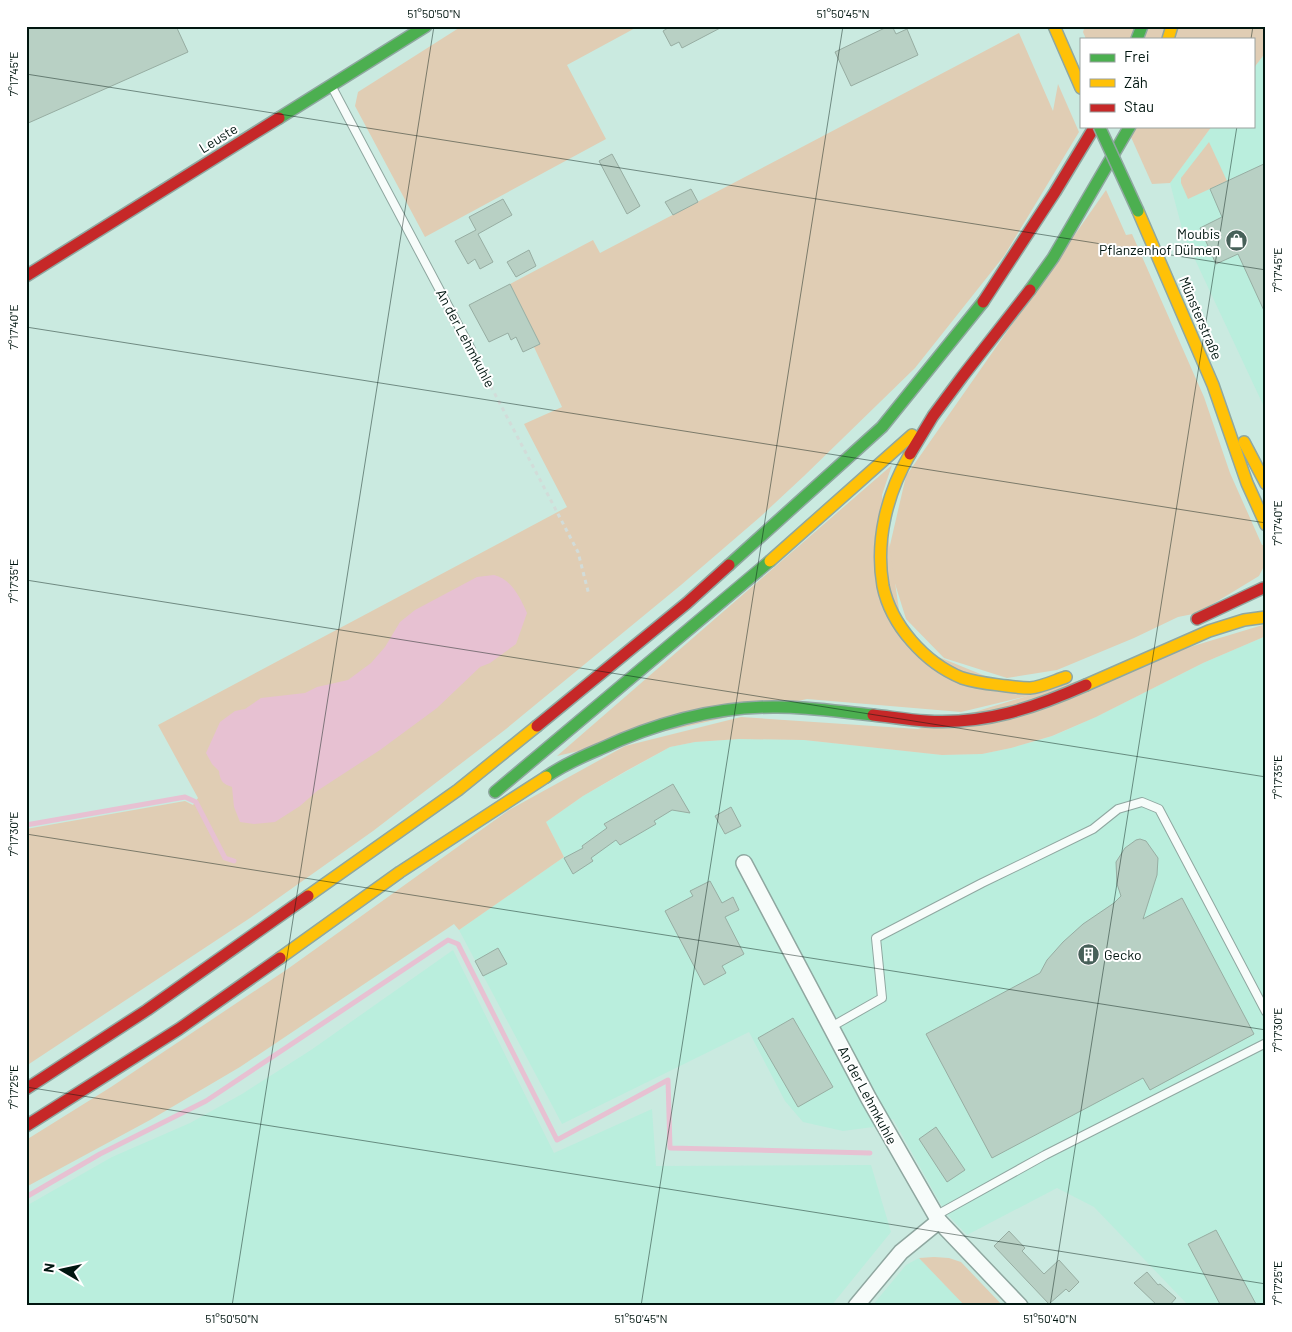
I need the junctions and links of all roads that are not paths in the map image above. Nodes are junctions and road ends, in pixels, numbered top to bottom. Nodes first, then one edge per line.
1 (426, 26) edge
2 (1054, 26) edge
3 (1142, 26) edge
4 (1172, 26) edge
5 (1137, 38) edge
6 (1168, 38) edge
7 (331, 85) junction
8 (1080, 86) edge
9 (1093, 128) edge
10 (1100, 128) edge
11 (1129, 128) edge
12 (26, 276) edge
13 (471, 349) road end
14 (1213, 385) junction
15 (930, 419) junction
16 (1266, 484) edge
17 (1266, 525) edge
18 (1264, 588) edge
19 (1266, 617) edge
20 (1187, 624) dead end
21 (1080, 673) dead end
22 (482, 802) dead end
23 (467, 815) dead end
24 (744, 863) dead end
25 (400, 872) junction
26 (1266, 1012) edge
27 (832, 1027) junction
28 (1266, 1043) edge
29 (26, 1089) edge
30 (26, 1126) edge
31 (937, 1218) junction
32 (856, 1306) edge
33 (1020, 1306) edge

1 - 7 main road, Leuste
2 - 8 main road
3 - 5 main road
4 - 6 main road
7 - 12 main road, Leuste
7 - 13 lane, An der Lehmkuhle
9 - 29 main road
10 - 14 main road, Münsterstraße, bridge
11 - 15 main road
14 - 16 main road, Münsterstraße
14 - 17 main road, Münsterstraße
15 - 21 main road
15 - 22 main road
18 - 20 main road
19 - 25 main road
23 - 25 main road
24 - 27 street, An der Lehmkuhle
25 - 30 main road
26 - 27 lane
27 - 31 street, An der Lehmkuhle
28 - 31 lane
31 - 32 street
31 - 33 street, An der Lehmkuhle

